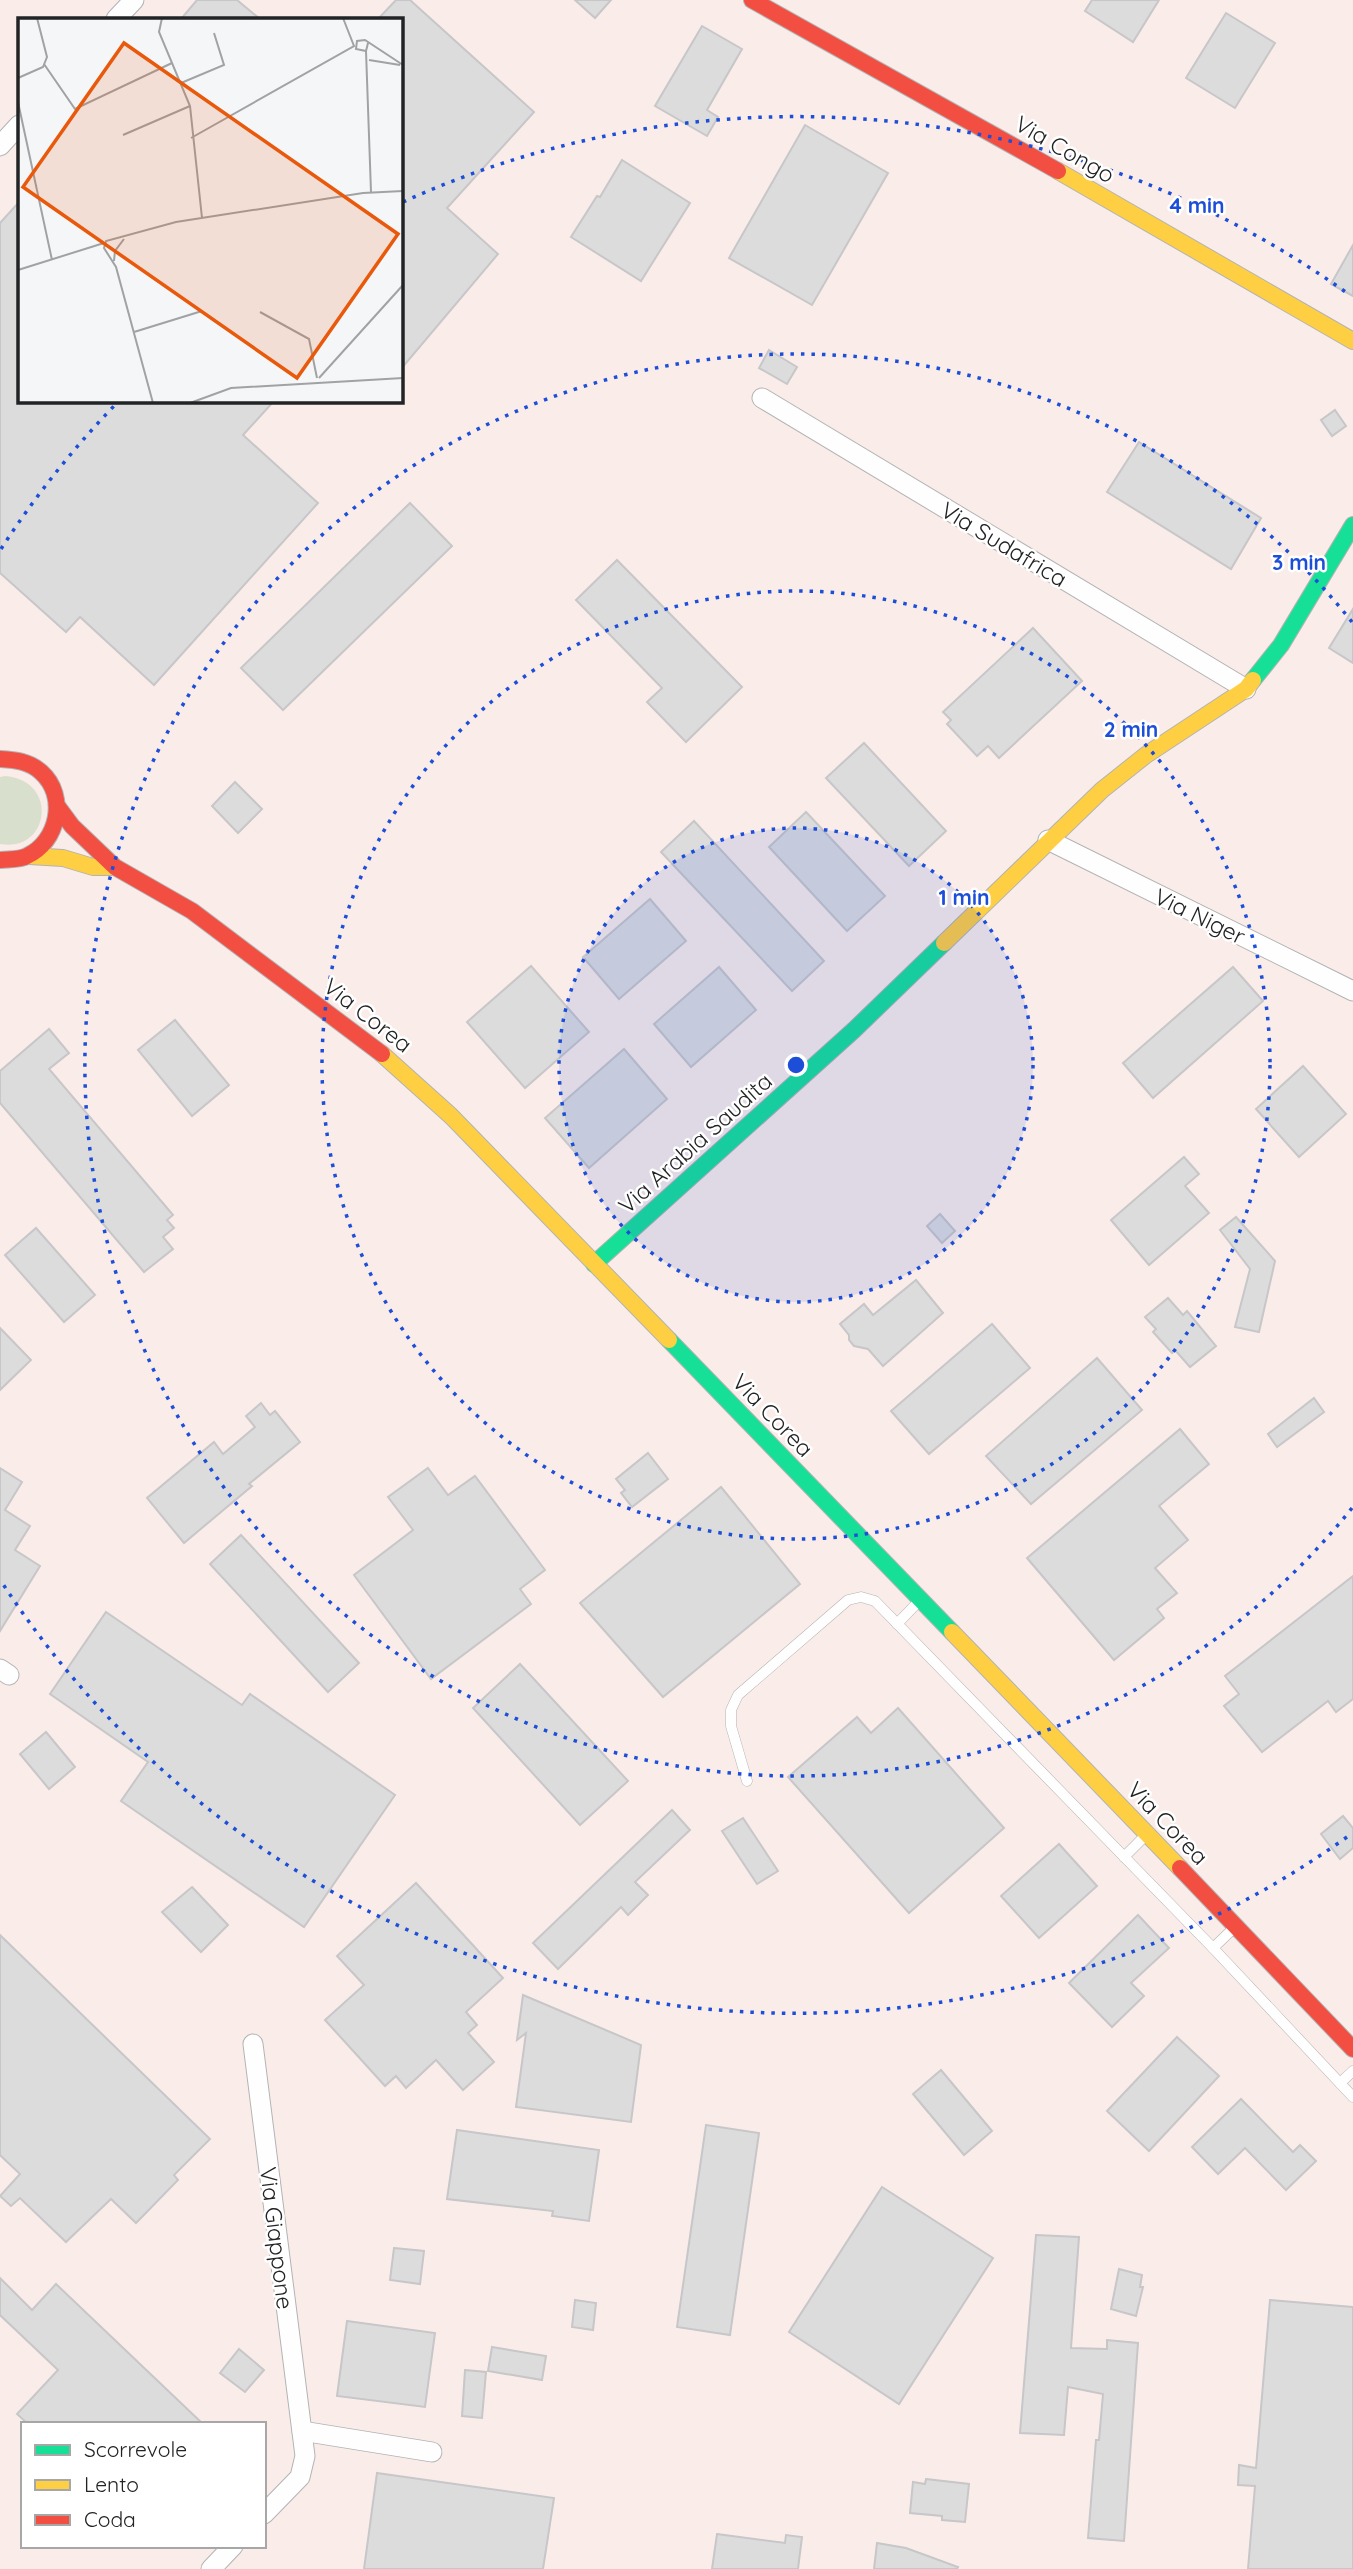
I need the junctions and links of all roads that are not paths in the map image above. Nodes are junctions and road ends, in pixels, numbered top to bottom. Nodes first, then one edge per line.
1 (134, 0) edge
2 (752, 0) edge
3 (117, 18) edge
4 (18, 126) edge
5 (0, 146) edge
6 (1353, 341) edge
7 (762, 398) dead end
8 (1351, 533) edge
9 (1245, 689) junction
10 (1, 758) edge
11 (58, 807) junction
12 (1048, 840) junction
13 (29, 856) junction
14 (1, 861) edge
15 (116, 867) junction
16 (1353, 991) edge
17 (594, 1264) junction
18 (921, 1600) junction
19 (897, 1624) junction
20 (747, 1780) dead end
21 (1148, 1834) junction
22 (1124, 1857) junction
23 (1236, 1926) junction
24 (1213, 1948) junction
25 (253, 2044) dead end
26 (1353, 2049) edge
27 (1353, 2071) edge
28 (1340, 2083) junction
29 (1353, 2097) edge
30 (302, 2431) junction
31 (432, 2452) dead end
32 (266, 2512) edge
33 (231, 2548) edge
34 (211, 2569) edge

1 - 3 street
2 - 6 street, Via Congo
4 - 5 street
7 - 9 street, Via Sudafrica
8 - 9 street, Via Arabia Saudita
9 - 12 street, Via Arabia Saudita
10 - 11 street
11 - 13 street
11 - 15 street
12 - 16 street, Via Niger
12 - 17 street, Via Arabia Saudita
13 - 14 street
13 - 15 street
15 - 17 street, Via Corea
17 - 18 street, Via Corea
18 - 19 lane
18 - 21 street, Via Corea
19 - 20 lane
19 - 22 lane
21 - 22 lane
21 - 23 street, Via Corea
22 - 24 lane
23 - 24 lane
23 - 26 street, Via Corea
24 - 28 lane
25 - 30 street, Via Giappone
27 - 28 lane
28 - 29 lane
30 - 31 street
30 - 32 street, Via Giappone
33 - 34 street

